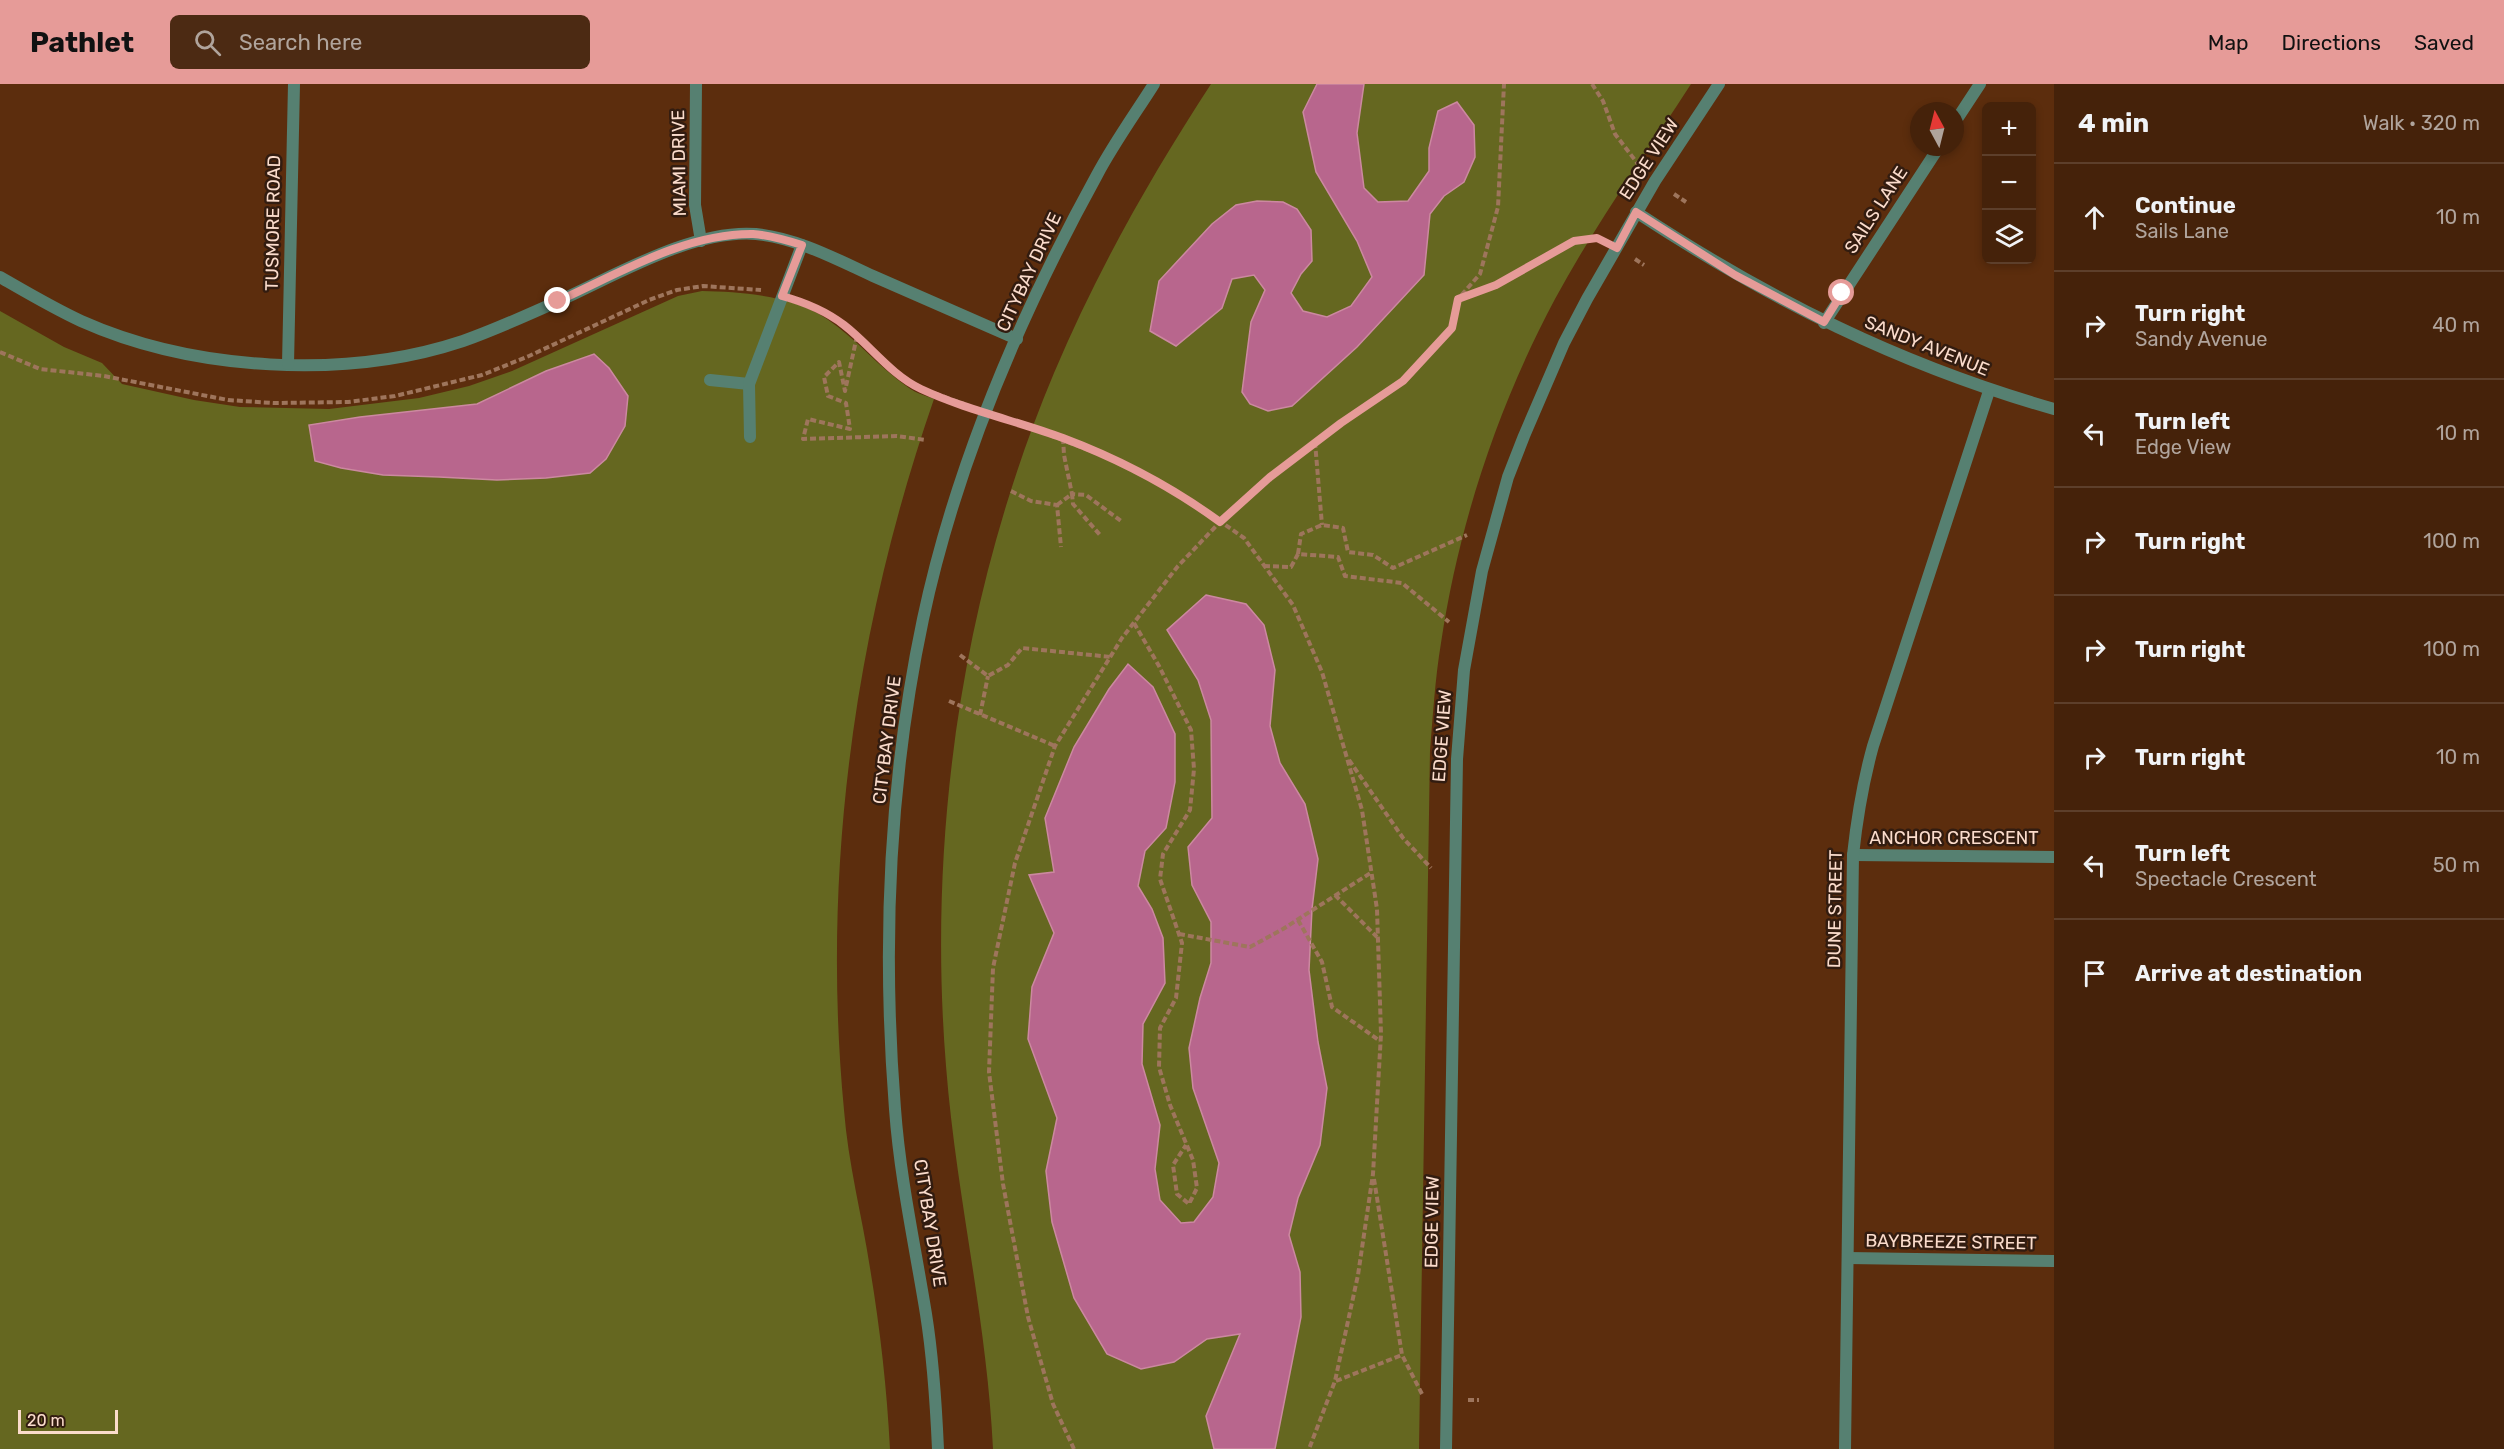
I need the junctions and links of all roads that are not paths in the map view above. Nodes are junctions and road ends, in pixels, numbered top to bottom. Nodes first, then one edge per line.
1 (294, 84) edge
2 (696, 84) edge
3 (1154, 84) edge
4 (1719, 84) edge
5 (1980, 84) edge
6 (1964, 108) edge
7 (1932, 156) edge
8 (1636, 212) junction
9 (701, 241) junction
10 (802, 245) junction
11 (0, 277) edge
12 (1824, 322) junction
13 (1017, 339) junction
14 (288, 364) junction
15 (710, 380) dead end
16 (749, 384) junction
17 (1989, 391) junction
18 (2054, 409) edge
19 (750, 437) dead end
20 (1853, 855) junction
21 (2054, 857) edge
22 (1848, 1258) junction
23 (2054, 1261) edge
24 (939, 1449) edge
25 (1446, 1449) edge
26 (1845, 1449) edge

1 - 14 street, TUSMORE ROAD
2 - 9 street, MIAMI DRIVE
3 - 13 street, CITYBAY DRIVE
4 - 8 street, EDGE VIEW
5 - 6 street
7 - 12 street, SAILS LANE
8 - 12 street, SANDY AVENUE
8 - 25 street, EDGE VIEW
9 - 10 street
9 - 14 street
10 - 13 street
10 - 16 street
11 - 14 street
12 - 17 street, SANDY AVENUE
13 - 24 street, CITYBAY DRIVE
15 - 16 street
16 - 19 street
17 - 18 street, SANDY AVENUE
17 - 20 street, DUNE STREET
20 - 21 street, ANCHOR CRESCENT
20 - 22 street, DUNE STREET
22 - 23 street, BAYBREEZE STREET
22 - 26 street, DUNE STREET

